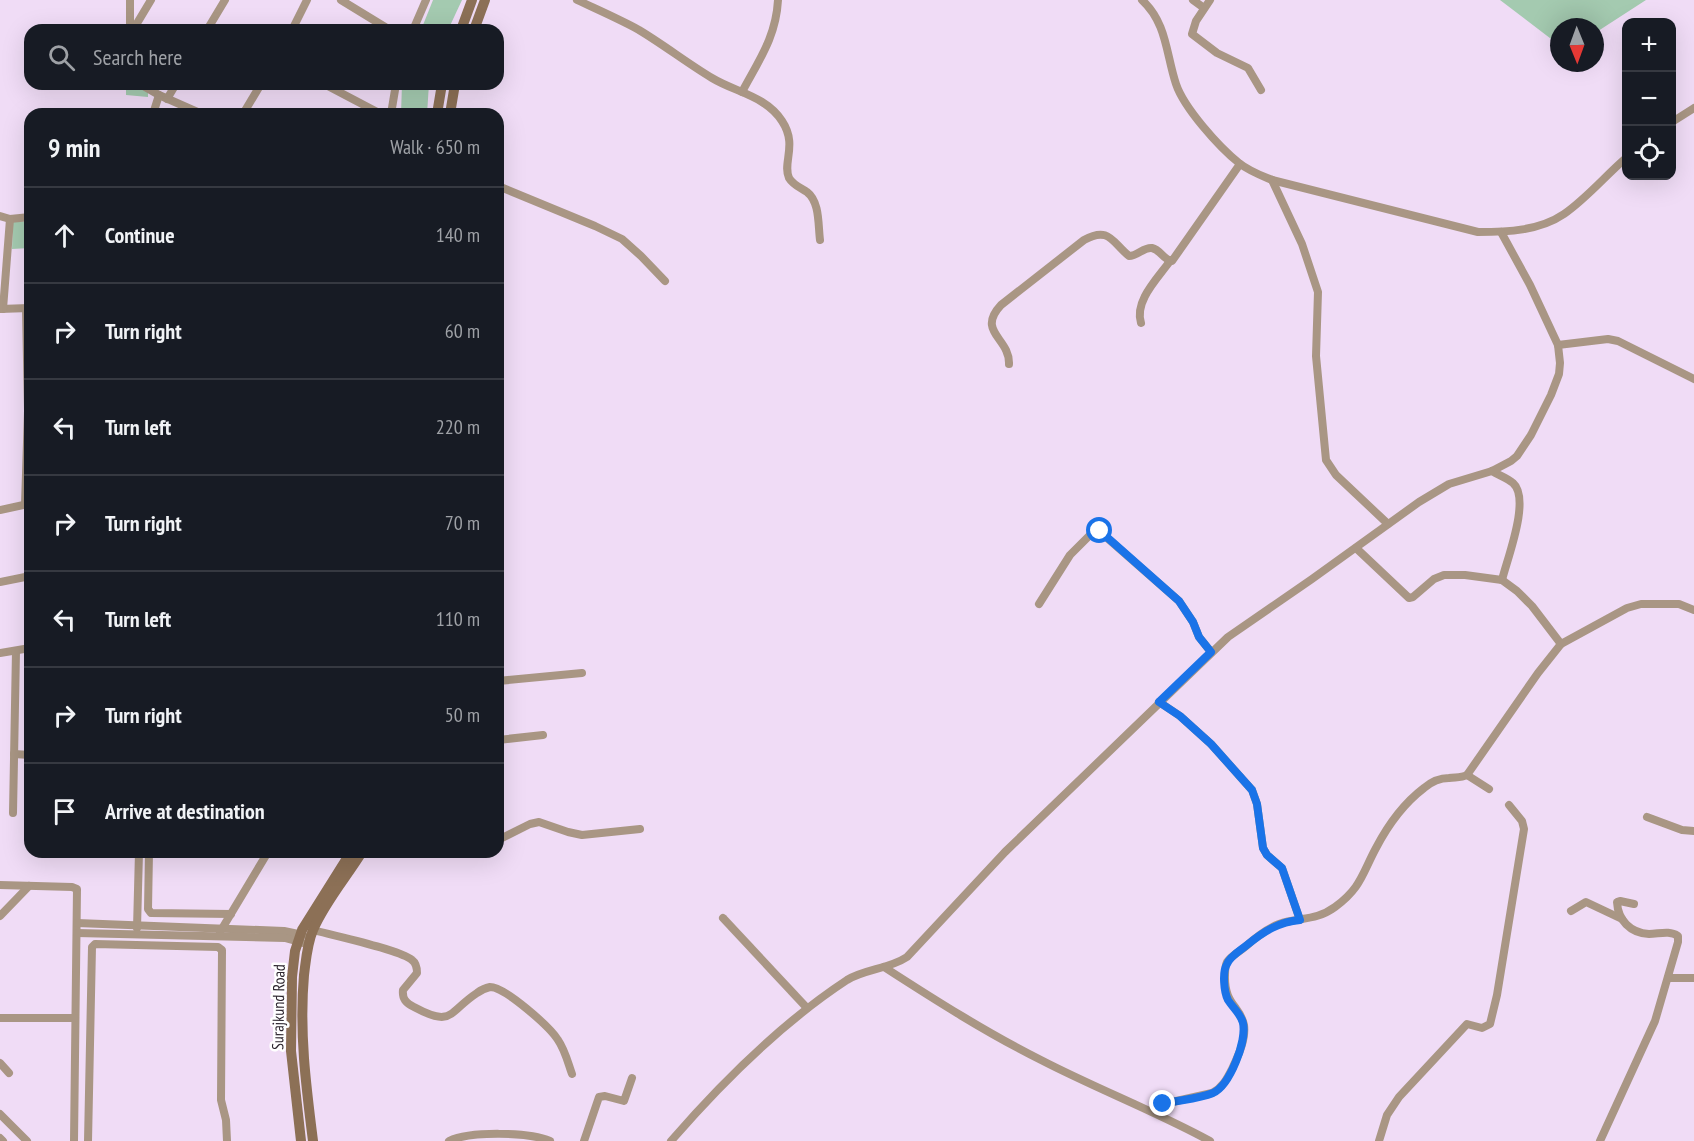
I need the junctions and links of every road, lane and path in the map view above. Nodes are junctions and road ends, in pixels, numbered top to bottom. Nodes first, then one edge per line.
1 (130, 0) edge
2 (152, 0) edge
3 (225, 0) edge
4 (307, 0) edge
5 (341, 0) edge
6 (426, 0) edge
7 (472, 0) edge
8 (485, 0) edge
9 (577, 0) edge
10 (778, 0) edge
11 (1142, 0) edge
12 (1193, 0) edge
13 (1210, 0) edge
14 (1151, 3) edge
15 (1204, 8) junction
16 (131, 24) edge
17 (135, 24) edge
18 (211, 24) edge
19 (294, 24) edge
20 (380, 24) edge
21 (416, 24) edge
22 (463, 24) edge
23 (476, 24) edge
24 (151, 90) edge
25 (170, 90) edge
26 (257, 90) edge
27 (335, 90) edge
28 (395, 90) edge
29 (441, 90) edge
30 (454, 90) edge
31 (1261, 90) dead end
32 (742, 92) junction
33 (163, 97) junction
34 (157, 108) edge
35 (188, 108) edge
36 (247, 108) edge
37 (370, 108) edge
38 (392, 108) edge
39 (438, 108) edge
40 (451, 108) edge
41 (1694, 108) edge
42 (1676, 119) edge
43 (1622, 162) edge
44 (1240, 164) junction
45 (1272, 180) junction
46 (504, 188) edge
47 (0, 216) edge
48 (24, 218) edge
49 (10, 219) junction
50 (1501, 232) junction
51 (820, 240) dead end
52 (1170, 261) junction
53 (665, 282) dead end
54 (2, 309) edge
55 (24, 309) edge
56 (1141, 324) dead end
57 (1558, 345) junction
58 (1009, 364) dead end
59 (1694, 379) edge
60 (1492, 471) junction
61 (24, 505) edge
62 (0, 510) edge
63 (1388, 524) junction
64 (1356, 548) junction
65 (24, 577) edge
66 (1502, 580) junction
67 (0, 582) edge
68 (1039, 604) dead end
69 (1694, 610) edge
70 (1561, 644) junction
71 (24, 649) edge
72 (16, 651) junction
73 (1211, 652) junction
74 (0, 653) edge
75 (582, 673) dead end
76 (504, 680) edge
77 (1159, 702) junction
78 (543, 735) dead end
79 (504, 739) edge
80 (14, 754) junction
81 (24, 755) edge
82 (1467, 775) junction
83 (1489, 789) dead end
84 (1509, 805) dead end
85 (13, 813) dead end
86 (1647, 817) dead end
87 (640, 829) dead end
88 (1694, 831) edge
89 (504, 837) edge
90 (139, 858) edge
91 (149, 858) edge
92 (264, 858) edge
93 (348, 858) edge
94 (358, 858) edge
95 (0, 885) edge
96 (29, 886) junction
97 (1634, 904) dead end
98 (1571, 911) dead end
99 (158, 913) junction
100 (231, 914) junction
101 (0, 916) edge
102 (723, 918) dead end
103 (1622, 919) junction
104 (1300, 920) junction
105 (77, 924) junction
106 (158, 926) junction
107 (137, 929) junction
108 (220, 932) junction
109 (77, 933) junction
110 (169, 934) junction
111 (306, 938) junction
112 (168, 945) junction
113 (884, 968) junction
114 (1668, 978) junction
115 (1694, 978) edge
116 (807, 1008) junction
117 (0, 1018) edge
118 (75, 1018) junction
119 (0, 1063) edge
120 (9, 1073) dead end
121 (572, 1074) dead end
122 (632, 1078) dead end
123 (1151, 1111) junction
124 (0, 1114) edge
125 (27, 1141) edge
126 (74, 1141) edge
127 (88, 1141) edge
128 (227, 1141) edge
129 (301, 1141) edge
130 (313, 1141) edge
131 (449, 1141) edge
132 (550, 1141) edge
133 (584, 1141) edge
134 (671, 1141) edge
135 (1210, 1141) edge
136 (1378, 1141) edge
137 (1600, 1141) edge

1 - 16 street
2 - 17 street
3 - 18 street
4 - 19 street
5 - 20 street
6 - 21 street
7 - 22 main road
8 - 23 main road
9 - 32 street
10 - 32 street
11 - 14 street
12 - 15 street
13 - 15 street
14 - 44 street
15 - 31 street
24 - 33 street
25 - 33 street
26 - 36 street
27 - 37 street
28 - 38 street
29 - 39 main road
30 - 40 main road
32 - 51 street
33 - 34 street
33 - 35 street
41 - 42 street
43 - 50 street
44 - 45 street
44 - 52 street
45 - 50 street
45 - 63 street
46 - 53 street
47 - 49 street
48 - 49 street
49 - 54 street
50 - 57 street
52 - 56 street
52 - 58 street
54 - 55 street
57 - 59 street
57 - 60 street
60 - 63 street
60 - 66 street
61 - 62 street
63 - 64 street
64 - 66 street
64 - 73 street
65 - 67 street
66 - 70 street
68 - 73 street
69 - 70 street
70 - 82 street
71 - 72 street
72 - 74 street
72 - 80 street
73 - 77 street
75 - 76 street
77 - 104 street
77 - 113 street
78 - 79 street
80 - 81 street
80 - 85 street
82 - 83 street
82 - 104 street
84 - 136 street
86 - 88 street
87 - 89 street
90 - 107 street
91 - 99 street
92 - 100 street
93 - 111 main road, Surajkund Road
94 - 111 main road, Surajkund Road
95 - 96 street
96 - 101 street
96 - 105 street
97 - 103 street
98 - 103 street
99 - 100 street
99 - 106 street
100 - 108 street
102 - 116 street
103 - 114 street
104 - 123 street
105 - 107 street
105 - 109 street
106 - 107 street
106 - 108 street
107 - 109 street
107 - 110 street
108 - 110 street
108 - 111 street
109 - 118 street
110 - 112 street
111 - 121 street
111 - 129 main road, Surajkund Road
111 - 130 main road, Surajkund Road
112 - 127 street
112 - 128 street
113 - 116 street
113 - 123 street
114 - 115 street
114 - 137 street
116 - 134 street
117 - 118 street
118 - 126 street
119 - 120 street
122 - 133 street
123 - 135 street
124 - 125 street
131 - 132 street

